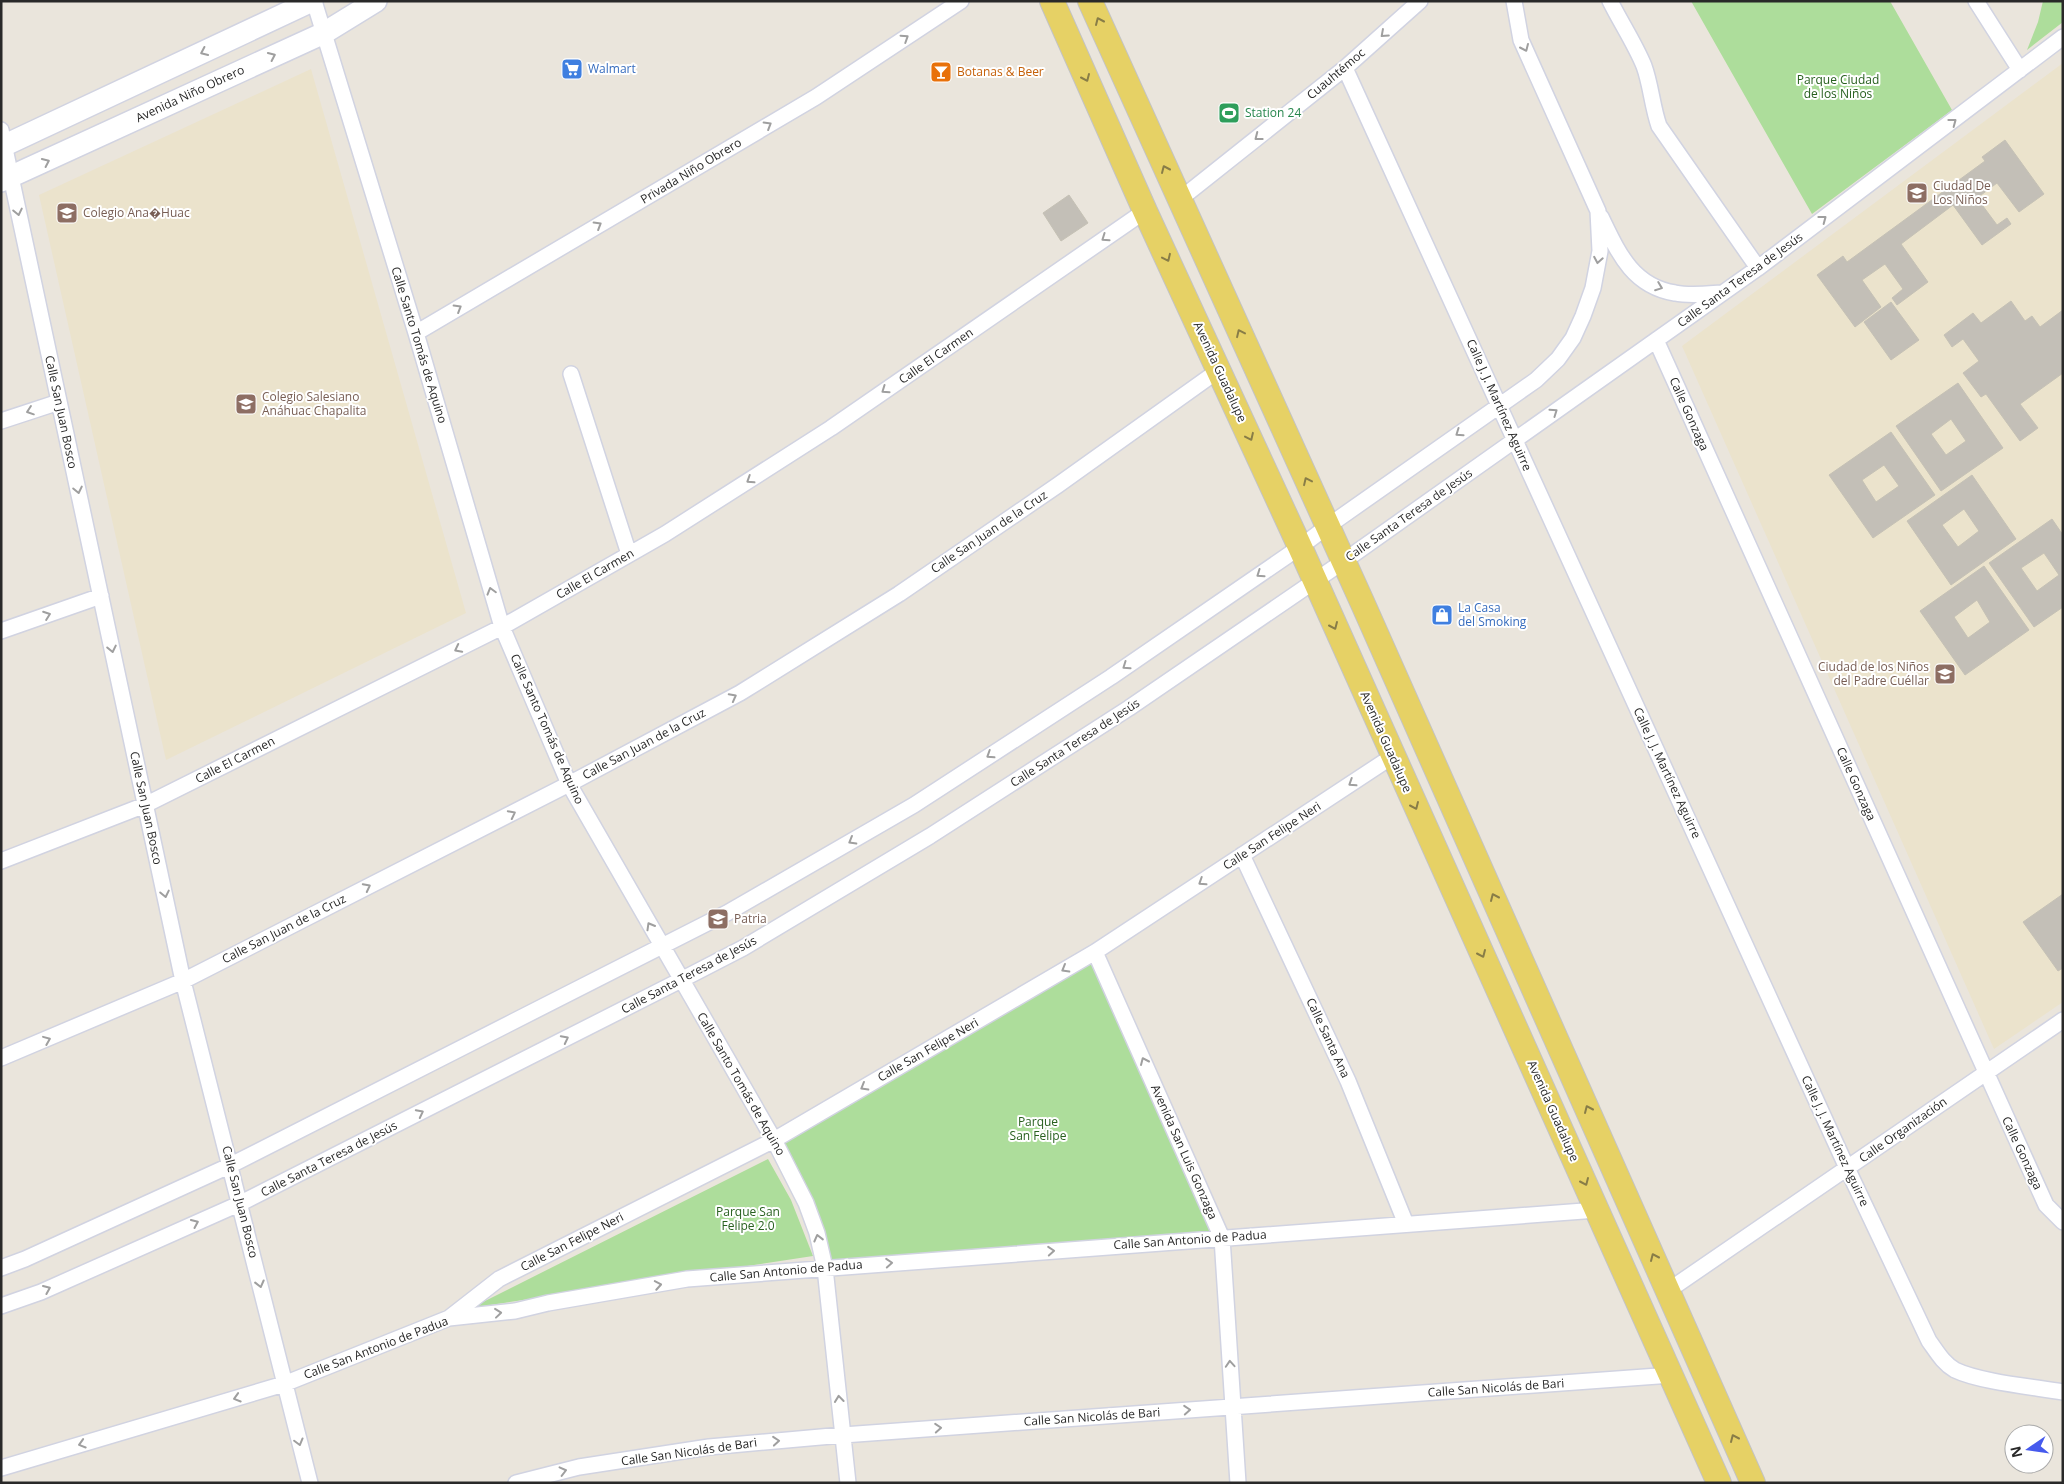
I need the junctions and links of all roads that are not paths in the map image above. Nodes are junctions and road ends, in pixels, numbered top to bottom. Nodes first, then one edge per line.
1 (313, 1) edge
2 (376, 1) edge
3 (961, 1) edge
4 (1052, 1) edge
5 (1090, 1) edge
6 (1420, 1) edge
7 (1514, 1) edge
8 (1610, 1) edge
9 (1976, 1) edge
10 (324, 32) junction
11 (2063, 37) edge
12 (1345, 68) junction
13 (2020, 70) junction
14 (2, 141) edge
15 (6, 179) edge
16 (1179, 200) junction
17 (1146, 211) junction
18 (1598, 211) junction
19 (1758, 268) junction
20 (1721, 293) junction
21 (416, 333) junction
22 (1656, 340) junction
23 (1218, 370) junction
24 (571, 374) dead end
25 (58, 402) junction
26 (1499, 405) junction
27 (1, 421) edge
28 (1515, 440) junction
29 (1328, 526) junction
30 (1300, 547) junction
31 (629, 554) junction
32 (1344, 561) junction
33 (1314, 581) junction
34 (101, 596) junction
35 (502, 627) junction
36 (1, 631) edge
37 (1393, 756) junction
38 (569, 784) junction
39 (146, 805) junction
40 (1242, 855) junction
41 (1, 860) edge
42 (662, 946) junction
43 (1095, 952) junction
44 (681, 980) junction
45 (183, 981) junction
46 (2063, 1020) edge
47 (1, 1058) edge
48 (1986, 1072) junction
49 (774, 1140) junction
50 (231, 1165) junction
51 (1847, 1168) junction
52 (241, 1203) junction
53 (1597, 1210) junction
54 (2062, 1222) edge
55 (1406, 1224) junction
56 (1222, 1238) junction
57 (1, 1268) edge
58 (825, 1268) junction
59 (1669, 1290) junction
60 (1, 1306) edge
61 (449, 1318) junction
62 (1672, 1375) junction
63 (284, 1384) junction
64 (2063, 1392) edge
65 (1233, 1406) junction
66 (843, 1435) junction
67 (1, 1468) edge
68 (310, 1483) edge
69 (516, 1483) edge
70 (848, 1483) edge
71 (1238, 1483) edge
72 (1719, 1483) edge
73 (1754, 1483) edge

1 - 10 street, Calle Santo Tomás de Aquino
1 -> 14 main road
2 - 10 main road, Avenida Niño Obrero
21 -> 3 street, Privada Niño Obrero
4 -> 17 main road, Avenida Guadalupe
16 -> 5 main road
6 -> 12 street, Cuauhtémoc
7 -> 18 street
8 - 19 street
9 - 13 street
15 -> 10 main road, Avenida Niño Obrero
10 - 21 street, Calle Santo Tomás de Aquino
11 - 13 street, Calle Santa Teresa de Jesús
12 -> 16 street, Cuauhtémoc
12 - 26 street, Calle J. J. Martínez Aguirre
19 -> 13 street, Calle Santa Teresa de Jesús
14 - 15 street, Calle San Juan Bosco
15 -> 25 street, Calle San Juan Bosco
29 -> 16 main road
17 -> 23 main road, Avenida Guadalupe
17 -> 31 street, Calle El Carmen
18 -> 20 street
18 -> 26 street
19 - 20 street, Calle Santa Teresa de Jesús
20 - 22 street, Calle Santa Teresa de Jesús
35 -> 21 street, Calle Santo Tomás de Aquino
28 -> 22 street, Calle Santa Teresa de Jesús
22 - 48 street, Calle Gonzaga
23 -> 30 main road, Avenida Guadalupe
38 -> 23 street, Calle San Juan de la Cruz
24 - 31 street
25 -> 27 street
25 -> 34 street, Calle San Juan Bosco
26 - 28 street, Calle J. J. Martínez Aguirre
26 -> 29 street
28 - 32 street, Calle Santa Teresa de Jesús
28 - 51 street, Calle J. J. Martínez Aguirre
29 - 30 street
29 - 32 main road
30 - 33 main road, Avenida Guadalupe
30 -> 42 street
31 - 35 street, Calle El Carmen
32 - 33 street, Calle Santa Teresa de Jesús
59 -> 32 main road
33 -> 37 main road, Avenida Guadalupe
33 - 44 street, Calle Santa Teresa de Jesús
36 -> 34 street
34 -> 39 street, Calle San Juan Bosco
35 - 38 street, Calle Santo Tomás de Aquino
35 -> 39 street, Calle El Carmen
37 -> 40 street, Calle San Felipe Neri
37 -> 53 main road, Avenida Guadalupe
42 -> 38 street, Calle Santo Tomás de Aquino
45 -> 38 street, Calle San Juan de la Cruz
39 - 41 street, Calle El Carmen
39 -> 45 street, Calle San Juan Bosco
40 -> 43 street, Calle San Felipe Neri
40 - 55 street, Calle Santa Ana
42 - 44 street, Calle Santo Tomás de Aquino
42 - 50 street
43 -> 49 street, Calle San Felipe Neri
56 -> 43 street, Avenida San Luis Gonzaga
44 - 49 street, Calle Santo Tomás de Aquino
52 -> 44 street, Calle Santa Teresa de Jesús
47 -> 45 street, Calle San Juan de la Cruz
45 - 50 street, Calle San Juan Bosco
46 - 48 street, Calle Organización
48 - 51 street, Calle Organización
48 - 54 street, Calle Gonzaga
58 -> 49 street, Calle Santo Tomás de Aquino
49 - 61 street, Calle San Felipe Neri
50 - 52 street, Calle San Juan Bosco
50 - 57 street
51 - 59 street, Calle Organización
51 - 64 street, Calle J. J. Martínez Aguirre
60 -> 52 street, Calle Santa Teresa de Jesús
52 -> 63 street, Calle San Juan Bosco
53 - 55 street, Calle San Antonio de Padua
53 - 62 main road, Avenida Guadalupe
55 - 56 street, Calle San Antonio de Padua
58 -> 56 street, Calle San Antonio de Padua
65 -> 56 street, Avenida San Luis Gonzaga
61 -> 58 street, Calle San Antonio de Padua
66 -> 58 street, Calle Santo Tomás de Aquino
73 -> 59 main road
61 - 63 street, Calle San Antonio de Padua
62 - 65 street, Calle San Nicolás de Bari
62 - 72 main road, Avenida Guadalupe
63 -> 67 street, Calle San Antonio de Padua
63 -> 68 street, Calle San Juan Bosco
66 -> 65 street, Calle San Nicolás de Bari
65 - 71 street, Avenida San Luis Gonzaga
69 -> 66 street, Calle San Nicolás de Bari
66 - 70 street, Calle Santo Tomás de Aquino

